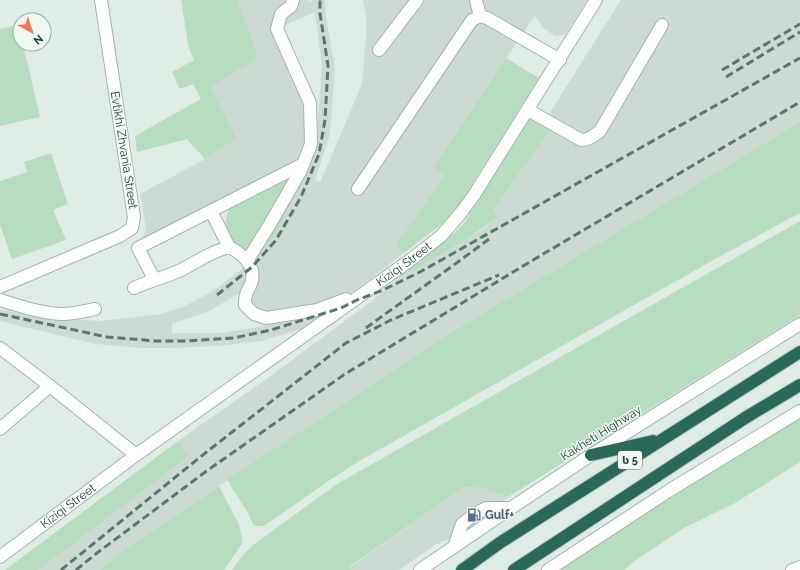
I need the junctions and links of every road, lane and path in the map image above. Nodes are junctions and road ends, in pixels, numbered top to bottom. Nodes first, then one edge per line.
1 (101, 0) edge
2 (293, 0) edge
3 (417, 0) edge
4 (476, 0) edge
5 (596, 0) edge
6 (480, 16) junction
7 (662, 24) dead end
8 (378, 50) dead end
9 (560, 60) junction
10 (528, 110) junction
11 (303, 164) junction
12 (358, 189) dead end
13 (211, 211) junction
14 (229, 247) junction
15 (247, 261) junction
16 (154, 279) junction
17 (0, 287) edge
18 (134, 288) dead end
19 (366, 291) junction
20 (0, 300) edge
21 (95, 309) dead end
22 (800, 324) edge
23 (0, 348) edge
24 (800, 352) edge
25 (800, 385) edge
26 (50, 386) junction
27 (800, 411) edge
28 (0, 429) edge
29 (660, 440) junction
30 (136, 454) junction
31 (591, 455) junction
32 (510, 508) junction
33 (454, 547) junction
34 (0, 557) edge
35 (800, 566) edge
36 (420, 570) edge
37 (462, 570) edge
38 (514, 570) edge
39 (548, 570) edge
40 (792, 570) edge

1 - 17 street, Evtikhi Zhvania Street
2 - 11 street
3 - 8 street
4 - 6 street
5 - 9 street, Kiziqi Street
6 - 9 street
6 - 12 street
7 - 10 street
9 - 10 street, Kiziqi Street
10 - 19 street, Kiziqi Street
11 - 13 street
11 - 15 street
13 - 14 street
13 - 16 street
14 - 15 street
14 - 16 street
15 - 19 street
16 - 18 street
19 - 30 street, Kiziqi Street
20 - 21 street
22 - 31 street, Kakheti Highway
23 - 26 street
24 - 29 highway, ს 5
25 - 38 highway, ს 5
26 - 28 street
26 - 30 street
27 - 39 street
29 - 31 highway
29 - 37 highway, ს 5
30 - 34 street, Kiziqi Street
31 - 32 street, Kakheti Highway
32 - 33 street, Kakheti Highway
32 - 33 street
33 - 36 street, Kakheti Highway
35 - 40 street

